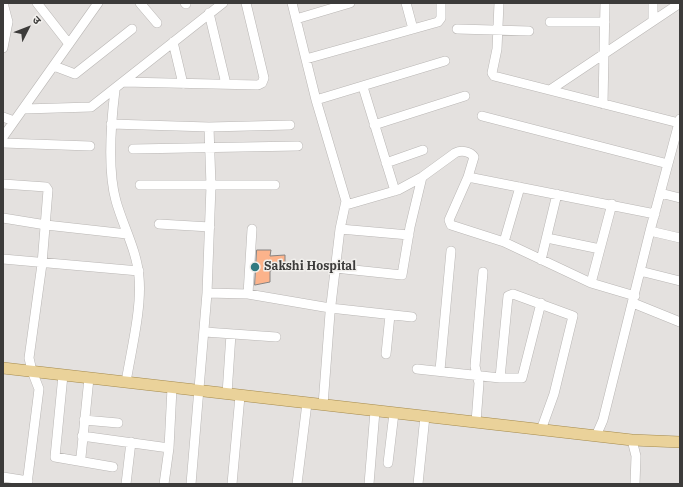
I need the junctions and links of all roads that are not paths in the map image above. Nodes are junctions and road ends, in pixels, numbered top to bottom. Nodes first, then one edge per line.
1 (3, 3) edge
2 (37, 3) edge
3 (98, 3) edge
4 (140, 3) edge
5 (223, 3) edge
6 (246, 3) edge
7 (292, 3) edge
8 (350, 3) edge
9 (406, 3) edge
10 (441, 3) edge
11 (499, 3) edge
12 (605, 3) edge
13 (653, 3) edge
14 (680, 3) edge
15 (208, 13) junction
16 (296, 18) junction
17 (653, 20) junction
18 (550, 22) dead end
19 (605, 22) junction
20 (157, 23) dead end
21 (132, 29) dead end
22 (413, 29) junction
23 (457, 29) dead end
24 (498, 30) junction
25 (528, 31) dead end
26 (67, 42) junction
27 (173, 42) junction
28 (3, 48) edge
29 (604, 53) junction
30 (306, 59) junction
31 (445, 61) dead end
32 (54, 66) junction
33 (124, 82) junction
34 (183, 84) junction
35 (226, 84) junction
36 (363, 87) junction
37 (115, 90) junction
38 (550, 90) junction
39 (465, 96) dead end
40 (316, 100) junction
41 (603, 104) junction
42 (24, 109) junction
43 (482, 116) dead end
44 (9, 118) edge
45 (679, 121) edge
46 (111, 124) junction
47 (290, 125) dead end
48 (374, 125) junction
49 (210, 127) junction
50 (3, 137) edge
51 (3, 143) edge
52 (90, 146) dead end
53 (298, 146) dead end
54 (211, 148) junction
55 (133, 149) dead end
56 (423, 150) dead end
57 (671, 154) junction
58 (680, 157) edge
59 (386, 162) junction
60 (668, 164) junction
61 (422, 176) junction
62 (468, 177) junction
63 (3, 184) edge
64 (140, 185) dead end
65 (275, 185) dead end
66 (212, 186) junction
67 (520, 187) junction
68 (395, 191) junction
69 (660, 192) junction
70 (557, 194) junction
71 (680, 198) edge
72 (612, 204) junction
73 (346, 205) junction
74 (655, 214) junction
75 (3, 218) edge
76 (159, 224) dead end
77 (46, 225) junction
78 (210, 227) junction
79 (252, 229) dead end
80 (340, 229) junction
81 (650, 231) junction
82 (127, 234) junction
83 (409, 235) junction
84 (547, 238) junction
85 (680, 238) edge
86 (504, 242) junction
87 (600, 249) junction
88 (451, 251) dead end
89 (3, 259) edge
90 (541, 260) junction
91 (42, 264) junction
92 (336, 268) junction
93 (139, 271) junction
94 (640, 271) junction
95 (483, 272) dead end
96 (680, 281) edge
97 (591, 283) junction
98 (207, 293) junction
99 (248, 294) junction
100 (634, 299) junction
101 (541, 303) junction
102 (330, 308) junction
103 (390, 315) junction
104 (412, 317) dead end
105 (680, 322) edge
106 (205, 332) junction
107 (231, 334) junction
108 (276, 338) dead end
109 (386, 354) dead end
110 (3, 368) edge
111 (417, 369) dead end
112 (440, 370) junction
113 (32, 371) junction
114 (63, 375) junction
115 (478, 376) junction
116 (89, 378) junction
117 (500, 378) junction
118 (126, 382) junction
119 (172, 388) junction
120 (200, 391) junction
121 (227, 394) junction
122 (240, 396) junction
123 (307, 403) junction
124 (323, 405) junction
125 (374, 411) junction
126 (394, 413) junction
127 (425, 416) junction
128 (84, 420) junction
129 (476, 422) junction
130 (118, 423) dead end
131 (541, 430) junction
132 (82, 436) junction
133 (596, 436) junction
134 (632, 440) junction
135 (646, 441) junction
136 (131, 442) junction
137 (680, 442) edge
138 (169, 448) junction
139 (680, 449) edge
140 (78, 462) junction
141 (388, 463) dead end
142 (113, 467) dead end
143 (3, 477) edge
144 (28, 482) edge
145 (126, 484) edge
146 (164, 484) edge
147 (191, 484) edge
148 (232, 484) edge
149 (297, 484) edge
150 (369, 484) edge
151 (418, 484) edge
152 (635, 484) edge

1 - 28 street
2 - 26 street
3 - 26 street
4 - 20 street
5 - 15 street
6 - 35 street
7 - 16 street
8 - 16 street
9 - 22 street
10 - 22 street
11 - 24 street
12 - 19 street
13 - 17 street
14 - 17 street
15 - 27 street
15 - 35 street
16 - 30 street
17 - 29 street
18 - 19 street
19 - 29 street
21 - 32 street
22 - 30 street
23 - 24 street
24 - 25 street
24 - 38 street
26 - 32 street
27 - 33 street
27 - 34 street
29 - 38 street
29 - 41 street
30 - 40 street
31 - 36 street
32 - 42 street
33 - 34 street
33 - 37 street
34 - 35 street
36 - 40 street
36 - 48 street
37 - 42 street
37 - 46 street
38 - 41 street
39 - 48 street
40 - 73 street
41 - 45 street
42 - 44 street
43 - 60 street
44 - 50 street
45 - 57 street
46 - 49 street
46 - 82 street
47 - 49 street
48 - 59 street
49 - 54 street
51 - 52 street
53 - 54 street
54 - 55 street
54 - 66 street
56 - 59 street
57 - 58 street
57 - 60 street
59 - 68 street
60 - 69 street
61 - 62 street
61 - 68 street
61 - 83 street
62 - 67 street
62 - 86 street
63 - 77 street
64 - 66 street
65 - 66 street
66 - 78 street
67 - 70 street
67 - 86 street
68 - 73 street
69 - 71 street
69 - 74 street
70 - 72 street
70 - 84 street
72 - 74 street
72 - 87 street
73 - 80 street
74 - 81 street
75 - 77 street
76 - 78 street
77 - 82 street
77 - 91 street
78 - 98 street
79 - 99 street
80 - 83 street
80 - 92 street
81 - 85 street
81 - 94 street
82 - 93 street
83 - 92 street
84 - 87 street
84 - 90 street
86 - 90 street
87 - 97 street
88 - 112 street
89 - 91 street
90 - 97 street
91 - 93 street
91 - 113 street
92 - 102 street
93 - 118 street
94 - 96 street
94 - 100 street
95 - 115 street
97 - 100 street
98 - 99 street
98 - 106 street
99 - 102 street
100 - 105 street
100 - 133 street
101 - 117 street
101 - 117 street
101 - 131 street
102 - 103 street
102 - 124 street
103 - 104 street
103 - 109 street
106 - 107 street
106 - 120 street
107 - 108 street
107 - 121 street
110 - 113 main road
111 - 112 street
112 - 115 street
113 - 114 main road
113 - 144 street
114 - 116 main road
114 - 140 street
115 - 117 street
115 - 129 street
116 - 118 main road
116 - 128 street
118 - 119 main road
119 - 120 main road
119 - 138 street
120 - 121 main road
120 - 147 street
121 - 122 main road
122 - 123 main road
122 - 148 street
123 - 124 main road
123 - 149 street
124 - 125 main road
125 - 126 main road
125 - 150 street
126 - 127 main road
126 - 141 street
127 - 129 main road
127 - 151 street
128 - 130 street
128 - 132 street
129 - 131 main road
131 - 133 main road
132 - 136 street
132 - 140 street
133 - 134 main road
134 - 135 main road
134 - 152 street
135 - 137 main road
135 - 139 main road
136 - 138 street
136 - 145 street
138 - 146 street
140 - 142 street
143 - 144 street

